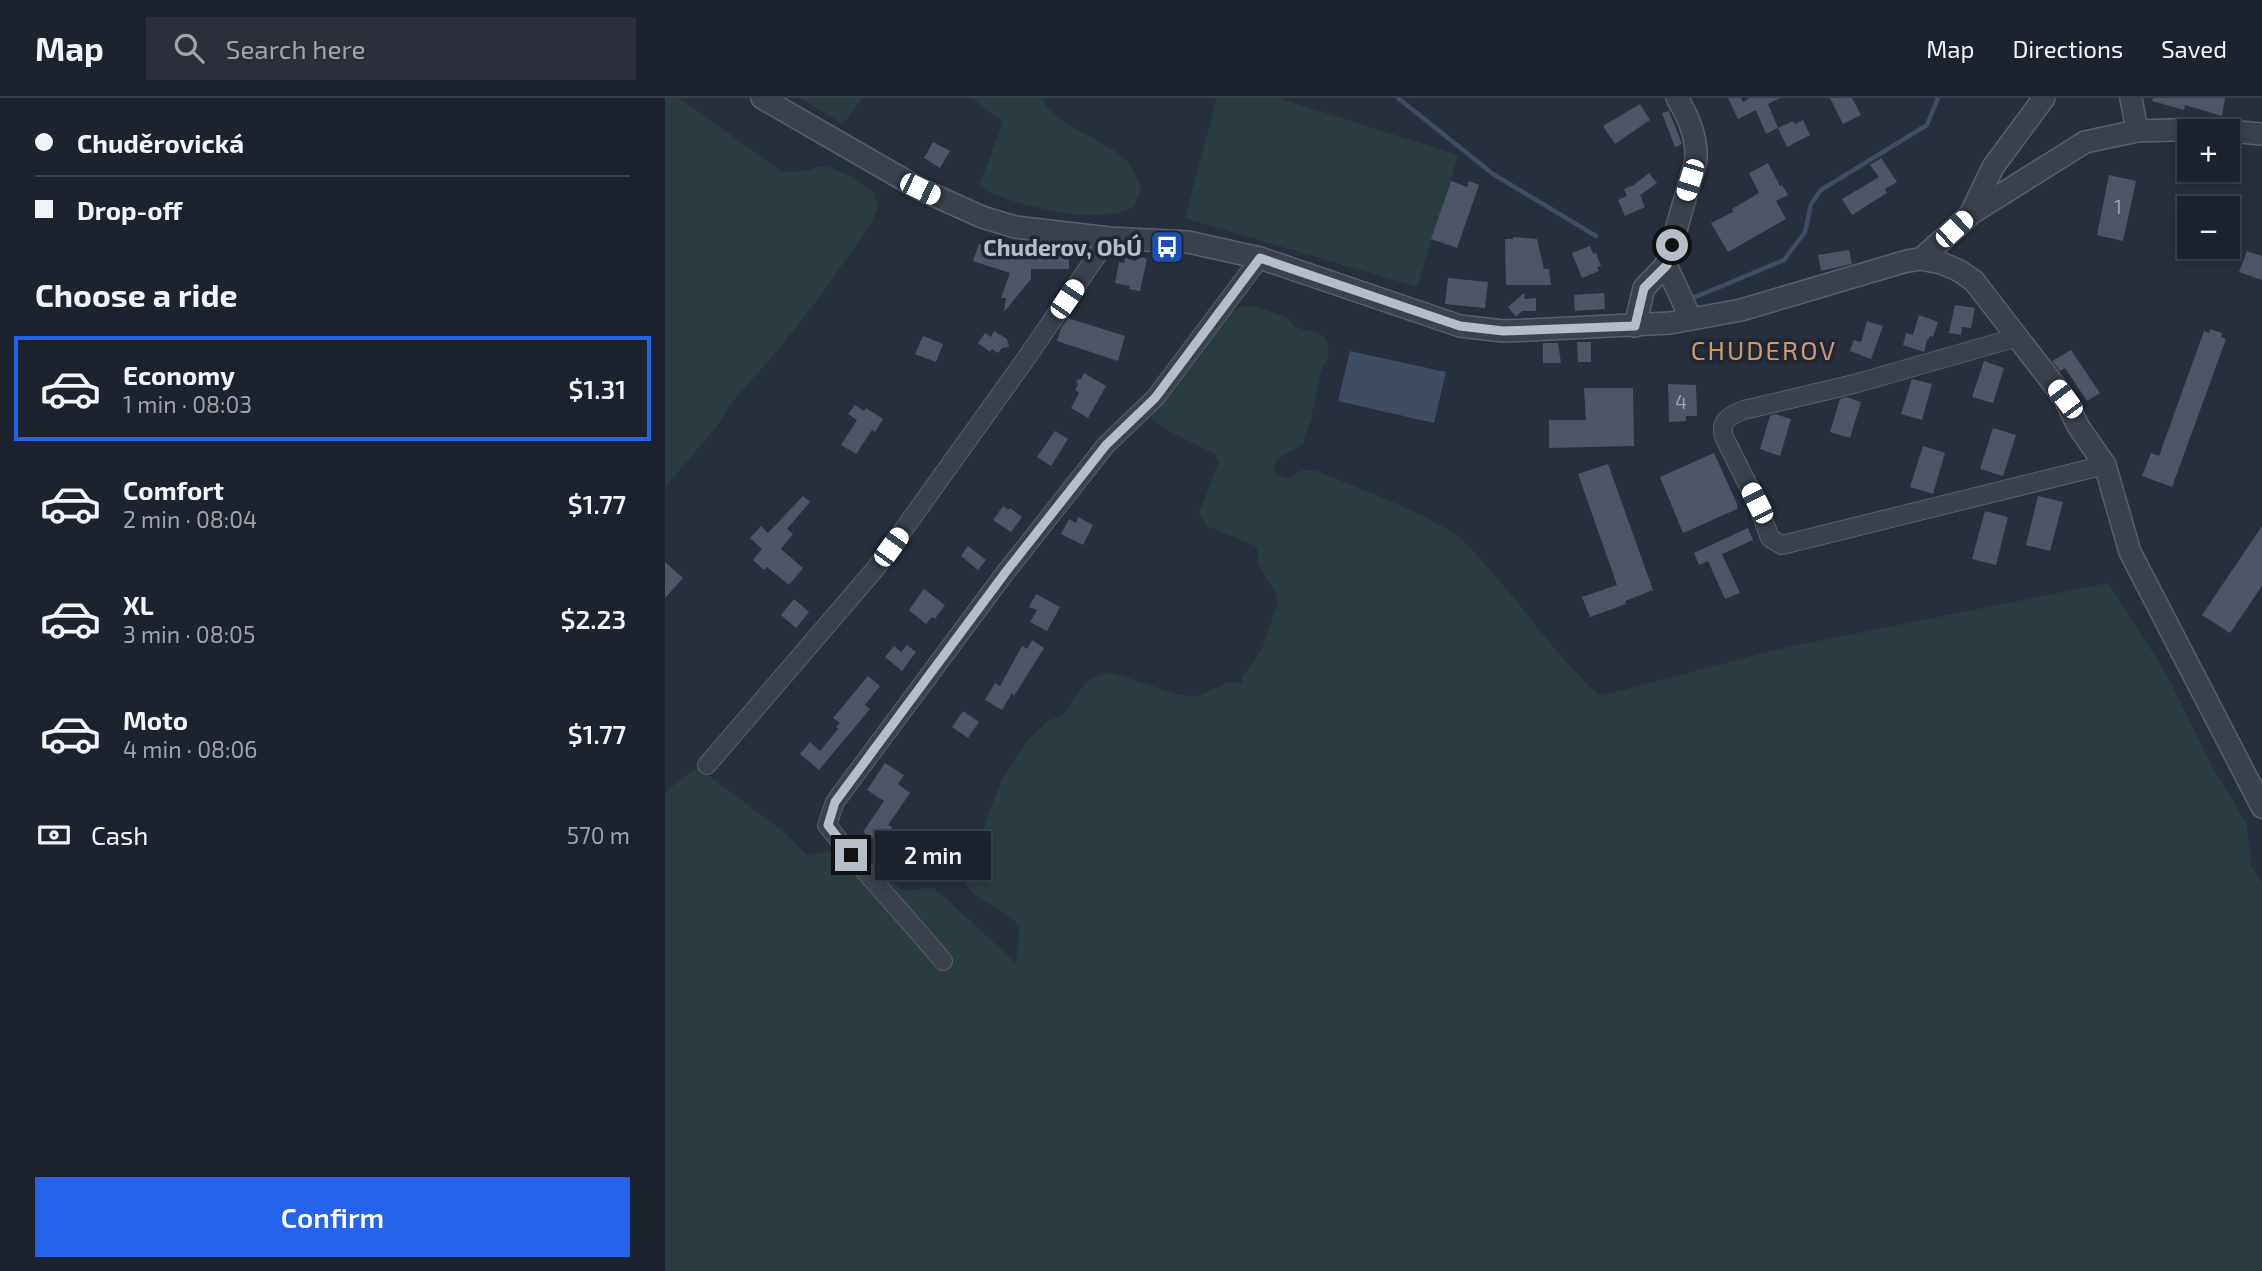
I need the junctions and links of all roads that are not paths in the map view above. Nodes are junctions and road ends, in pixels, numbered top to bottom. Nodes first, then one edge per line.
1 (762, 98) edge
2 (1677, 98) edge
3 (2044, 98) edge
4 (2131, 98) edge
5 (2137, 131) junction
6 (2262, 134) edge
7 (1970, 215) junction
8 (1109, 237) junction
9 (1260, 258) junction
10 (1921, 259) junction
11 (1655, 276) junction
12 (1688, 312) junction
13 (1635, 326) junction
14 (2018, 337) junction
15 (2105, 465) junction
16 (707, 765) dead end
17 (2262, 807) edge
18 (943, 961) dead end

1 - 8 street
2 - 11 street
3 - 7 street
4 - 5 street
5 - 6 street
5 - 7 street
7 - 10 street
8 - 9 street
8 - 16 street
9 - 13 street
9 - 18 street
10 - 12 street
10 - 14 street
11 - 12 street
11 - 13 street
12 - 13 street
14 - 15 street
14 - 15 street
15 - 17 street

